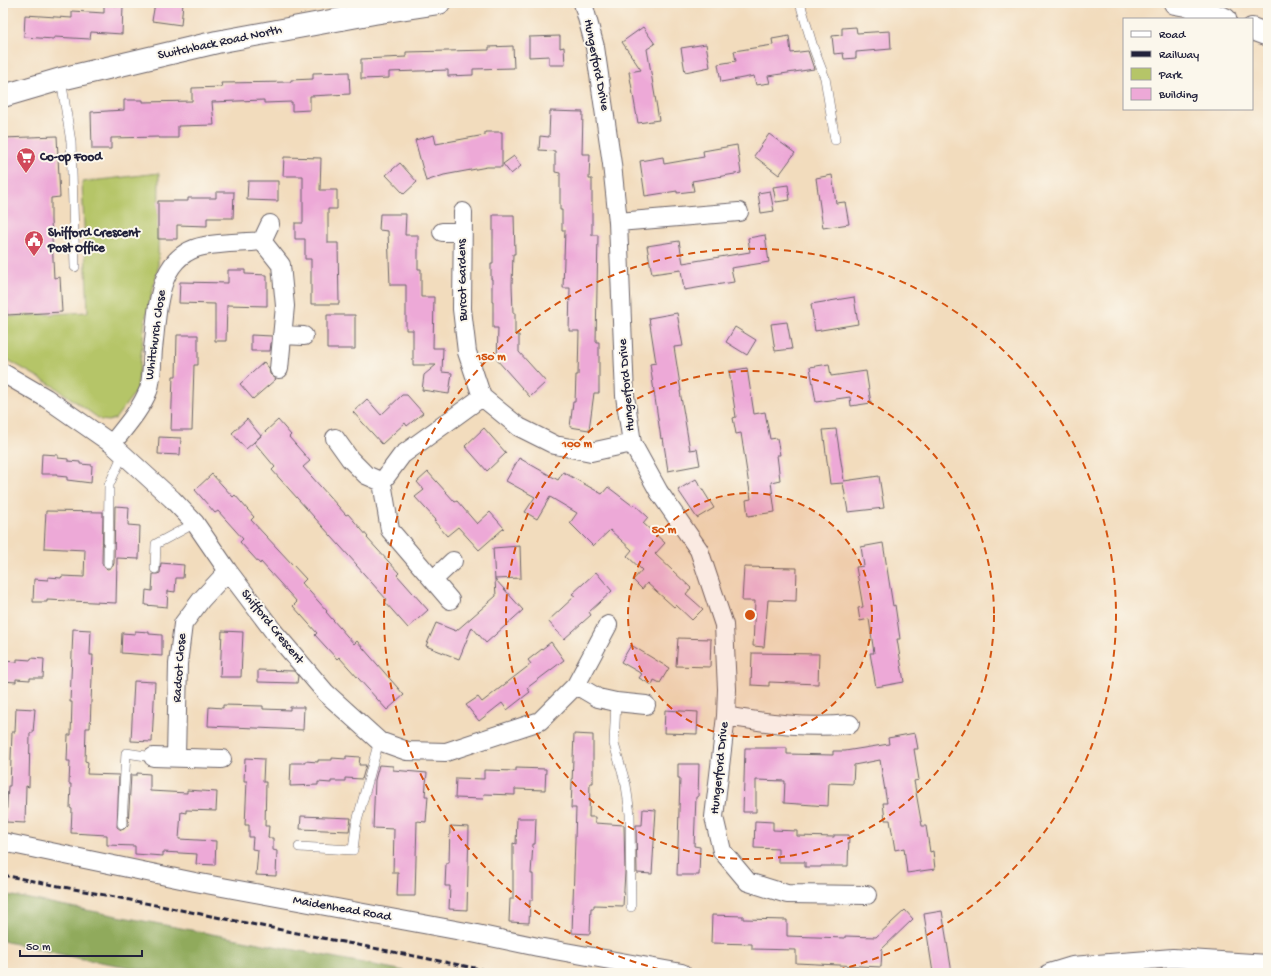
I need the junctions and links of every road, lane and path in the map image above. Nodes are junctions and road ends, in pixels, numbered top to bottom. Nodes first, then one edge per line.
1 (439, 3) edge
2 (583, 3) edge
3 (800, 3) edge
4 (1175, 3) edge
5 (1222, 18) edge
6 (1253, 29) edge
7 (1268, 34) edge
8 (61, 79) junction
9 (3, 96) edge
10 (835, 140) dead end
11 (463, 212) dead end
12 (739, 212) dead end
13 (618, 222) junction
14 (270, 224) dead end
15 (442, 232) dead end
16 (463, 232) junction
17 (262, 241) junction
18 (75, 267) dead end
19 (282, 335) junction
20 (304, 336) dead end
21 (279, 369) dead end
22 (3, 374) edge
23 (482, 397) junction
24 (334, 438) dead end
25 (632, 443) junction
26 (117, 449) junction
27 (382, 482) junction
28 (195, 523) junction
29 (453, 561) dead end
30 (108, 563) dead end
31 (155, 569) dead end
32 (228, 572) junction
33 (433, 580) junction
34 (450, 600) dead end
35 (608, 626) dead end
36 (576, 685) junction
37 (616, 702) junction
38 (646, 705) dead end
39 (726, 716) junction
40 (850, 724) dead end
41 (379, 741) junction
42 (154, 757) joint
43 (176, 757) junction
44 (222, 759) dead end
45 (122, 824) dead end
46 (3, 842) edge
47 (300, 847) dead end
48 (867, 895) dead end
49 (631, 907) dead end
50 (1268, 964) edge
51 (682, 973) edge
52 (1049, 973) edge

1 - 8 main road, Switchback Road North
2 - 13 street, Hungerford Drive
3 - 10 lane
4 - 5 main road
6 - 7 main road
8 - 9 main road, Switchback Road North
8 - 18 lane
11 - 16 street, Burcot Gardens
12 - 13 street
13 - 25 street, Hungerford Drive
14 - 17 street
15 - 16 street, Burcot Gardens
16 - 23 street, Burcot Gardens
17 - 19 street
17 - 26 street, Whitchurch Close
19 - 20 street
19 - 21 street
22 - 26 street, Shifford Crescent
23 - 25 street
23 - 27 street
24 - 27 street
25 - 39 street, Hungerford Drive
26 - 28 street, Shifford Crescent
26 - 30 lane
27 - 33 street
28 - 31 lane
28 - 32 street, Shifford Crescent
29 - 33 street
32 - 41 street, Shifford Crescent
32 - 43 street, Radcot Close
33 - 34 street
35 - 36 street, Shifford Crescent
36 - 37 street
36 - 41 street, Shifford Crescent
37 - 38 street
37 - 49 lane
39 - 40 street, Hungerford Drive
39 - 48 street, Hungerford Drive
41 - 47 lane
42 - 43 street
42 - 45 lane
43 - 44 street
46 - 51 street, Maidenhead Road
50 - 52 street

